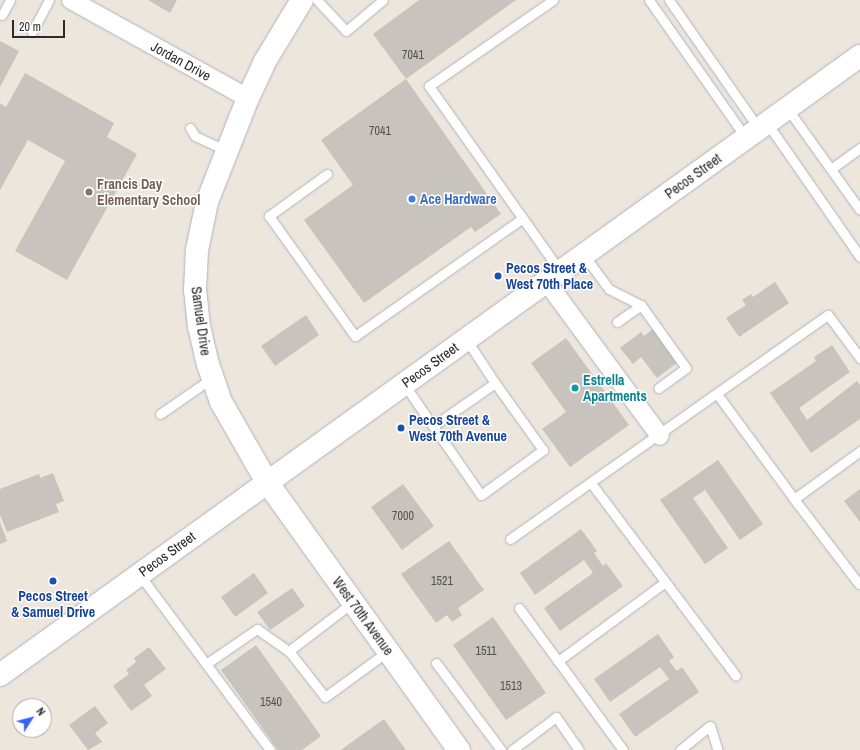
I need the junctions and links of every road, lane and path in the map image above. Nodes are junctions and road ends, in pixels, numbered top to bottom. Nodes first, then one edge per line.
1 (10, 0) edge
2 (49, 0) edge
3 (71, 0) edge
4 (302, 0) edge
5 (317, 0) edge
6 (384, 0) edge
7 (554, 0) edge
8 (649, 0) edge
9 (669, 0) edge
10 (2, 15) dead end
11 (32, 32) dead end
12 (860, 56) edge
13 (248, 98) junction
14 (788, 108) junction
15 (190, 128) dead end
16 (757, 130) junction
17 (860, 148) edge
18 (227, 151) junction
19 (831, 170) junction
20 (327, 174) dead end
21 (860, 210) edge
22 (523, 218) junction
23 (583, 254) junction
24 (860, 258) edge
25 (553, 276) junction
26 (641, 305) junction
27 (617, 322) dead end
28 (466, 339) junction
29 (860, 358) edge
30 (212, 378) junction
31 (404, 383) junction
32 (495, 383) junction
33 (658, 388) dead end
34 (717, 394) junction
35 (160, 414) dead end
36 (433, 426) junction
37 (660, 436) junction
38 (860, 451) edge
39 (266, 482) junction
40 (591, 483) junction
41 (794, 499) junction
42 (510, 539) dead end
43 (139, 574) junction
44 (665, 582) junction
45 (859, 584) dead end
46 (353, 602) junction
47 (519, 608) dead end
48 (289, 651) junction
49 (388, 651) junction
50 (558, 661) junction
51 (436, 663) dead end
52 (206, 664) junction
53 (0, 675) edge
54 (736, 676) dead end
55 (270, 750) edge
56 (459, 750) edge
57 (501, 750) edge
58 (512, 750) edge
59 (579, 750) edge
60 (623, 750) edge
61 (680, 750) edge
62 (718, 750) edge

1 - 10 lane
2 - 11 lane
3 - 13 street, Jordan Drive
4 - 13 main road, Samuel Drive
5 - 6 lane
7 - 22 lane
8 - 16 lane
9 - 16 lane
12 - 14 main road, Pecos Street
13 - 18 main road, Samuel Drive
14 - 16 main road, Pecos Street
14 - 19 lane
15 - 18 lane
16 - 23 main road, Pecos Street
16 - 24 lane
17 - 19 lane
18 - 30 main road, Samuel Drive
19 - 21 lane
20 - 22 lane
22 - 25 lane
23 - 25 main road, Pecos Street
23 - 26 lane
25 - 28 main road, Pecos Street
25 - 37 street
26 - 27 lane
26 - 33 lane
28 - 31 main road, Pecos Street
28 - 32 lane
29 - 34 lane
30 - 35 lane
30 - 39 main road, Samuel Drive
31 - 36 lane
31 - 39 main road, Pecos Street
32 - 36 lane
32 - 36 lane
34 - 37 lane
34 - 41 lane
37 - 40 lane
38 - 41 lane
39 - 43 main road, Pecos Street
39 - 46 main road, West 70th Avenue
40 - 42 lane
40 - 44 lane
41 - 45 lane
43 - 52 lane
43 - 53 main road, Pecos Street
44 - 50 lane
44 - 54 lane
46 - 48 lane
46 - 49 main road, West 70th Avenue
47 - 50 lane
48 - 49 lane
48 - 52 lane
49 - 56 main road, West 70th Avenue
50 - 60 lane
51 - 57 lane
52 - 55 lane
58 - 59 lane
61 - 62 lane

